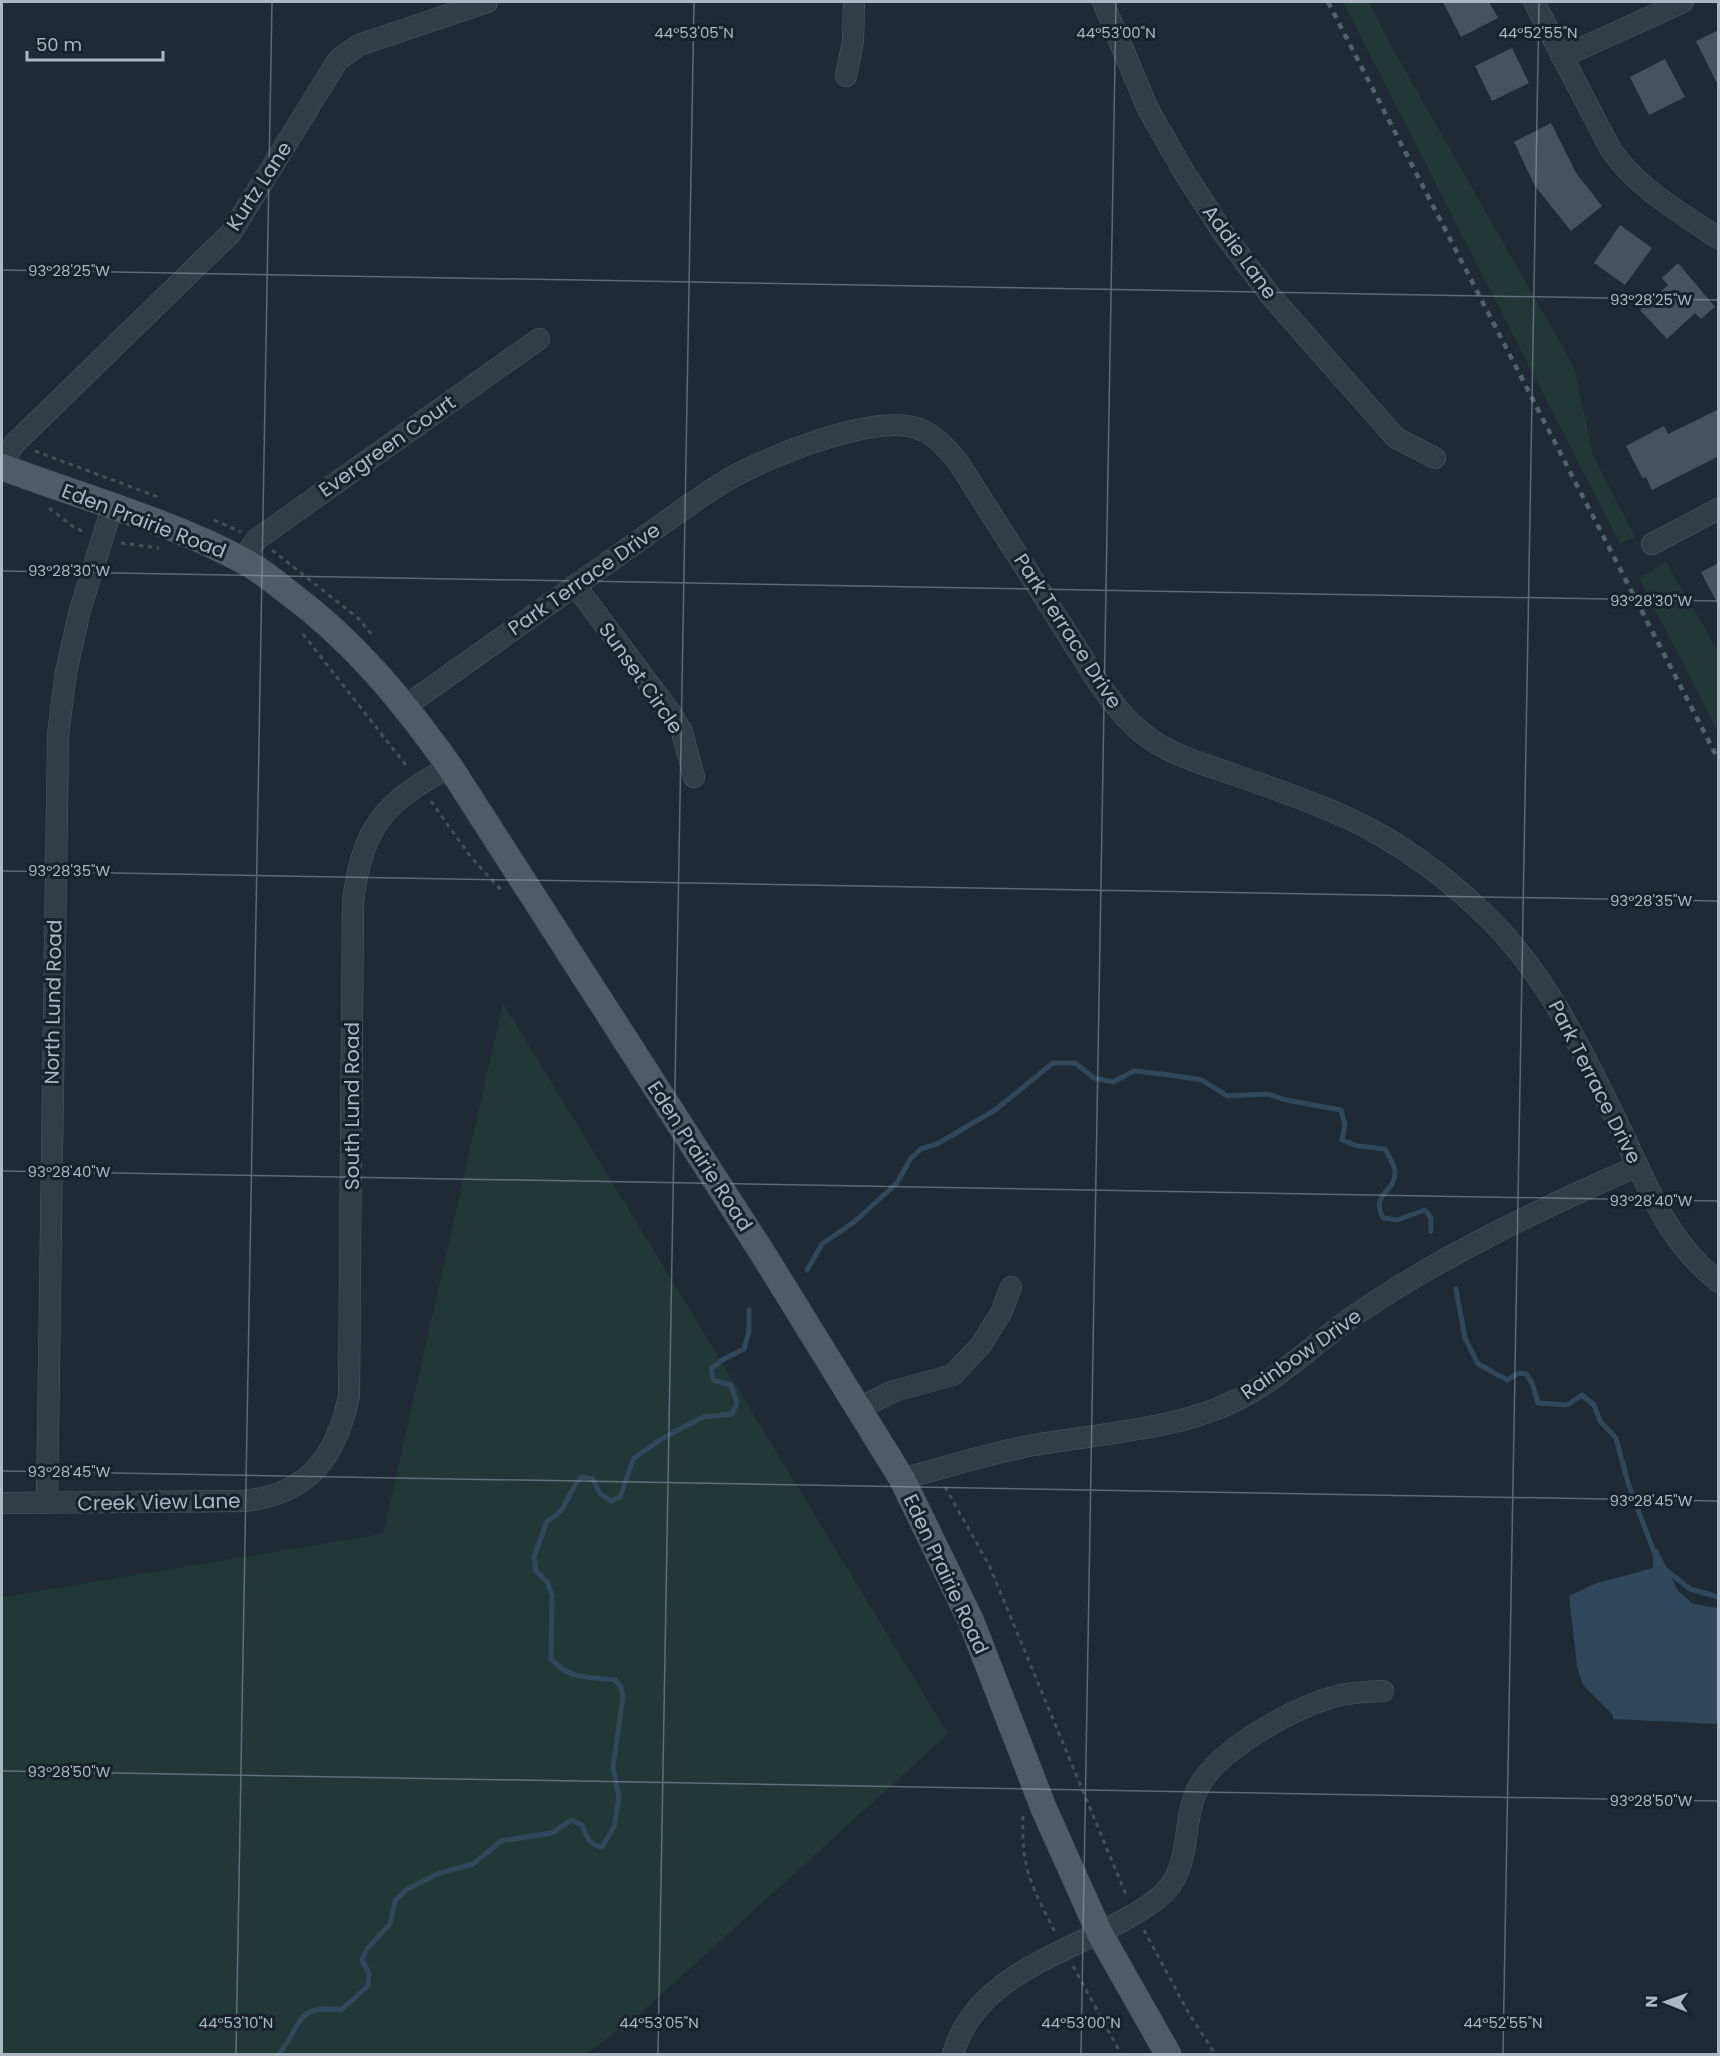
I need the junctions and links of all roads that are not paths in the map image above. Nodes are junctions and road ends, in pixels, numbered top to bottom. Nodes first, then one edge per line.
1 (487, 2) edge
2 (854, 2) edge
3 (1103, 2) edge
4 (1534, 2) edge
5 (1683, 2) edge
6 (1562, 57) junction
7 (846, 76) dead end
8 (1719, 238) edge
9 (539, 339) dead end
10 (1435, 458) dead end
11 (2, 466) edge
12 (112, 508) junction
13 (1719, 509) edge
14 (1652, 544) dead end
15 (242, 560) junction
16 (575, 585) junction
17 (406, 705) junction
18 (450, 766) junction
19 (694, 777) dead end
20 (1638, 1166) junction
21 (1719, 1281) edge
22 (1011, 1287) dead end
23 (859, 1408) junction
24 (311, 1476) joint
25 (902, 1479) junction
26 (2, 1503) edge
27 (47, 1503) junction
28 (1383, 1691) dead end
29 (1100, 1934) junction
30 (952, 2055) edge
31 (1168, 2055) edge

1 - 11 street, Kurtz Lane
2 - 7 street
3 - 10 street, Addie Lane
4 - 6 street
5 - 6 street
6 - 8 street
9 - 15 street, Evergreen Court
11 - 12 main road, Eden Prairie Road
12 - 15 main road, Eden Prairie Road
12 - 27 street, North Lund Road
13 - 14 street
15 - 17 main road, Eden Prairie Road
16 - 17 street, Park Terrace Drive
16 - 19 street, Sunset Circle
16 - 20 street, Park Terrace Drive
17 - 18 main road, Eden Prairie Road
18 - 23 main road, Eden Prairie Road
18 - 24 street, South Lund Road
20 - 21 street, Park Terrace Drive
20 - 25 street, Rainbow Drive
22 - 23 street
23 - 25 main road, Eden Prairie Road
24 - 27 street, Creek View Lane
25 - 29 main road, Eden Prairie Road
26 - 27 street, Creek View Lane
28 - 29 street
29 - 30 street
29 - 31 main road, Eden Prairie Road

